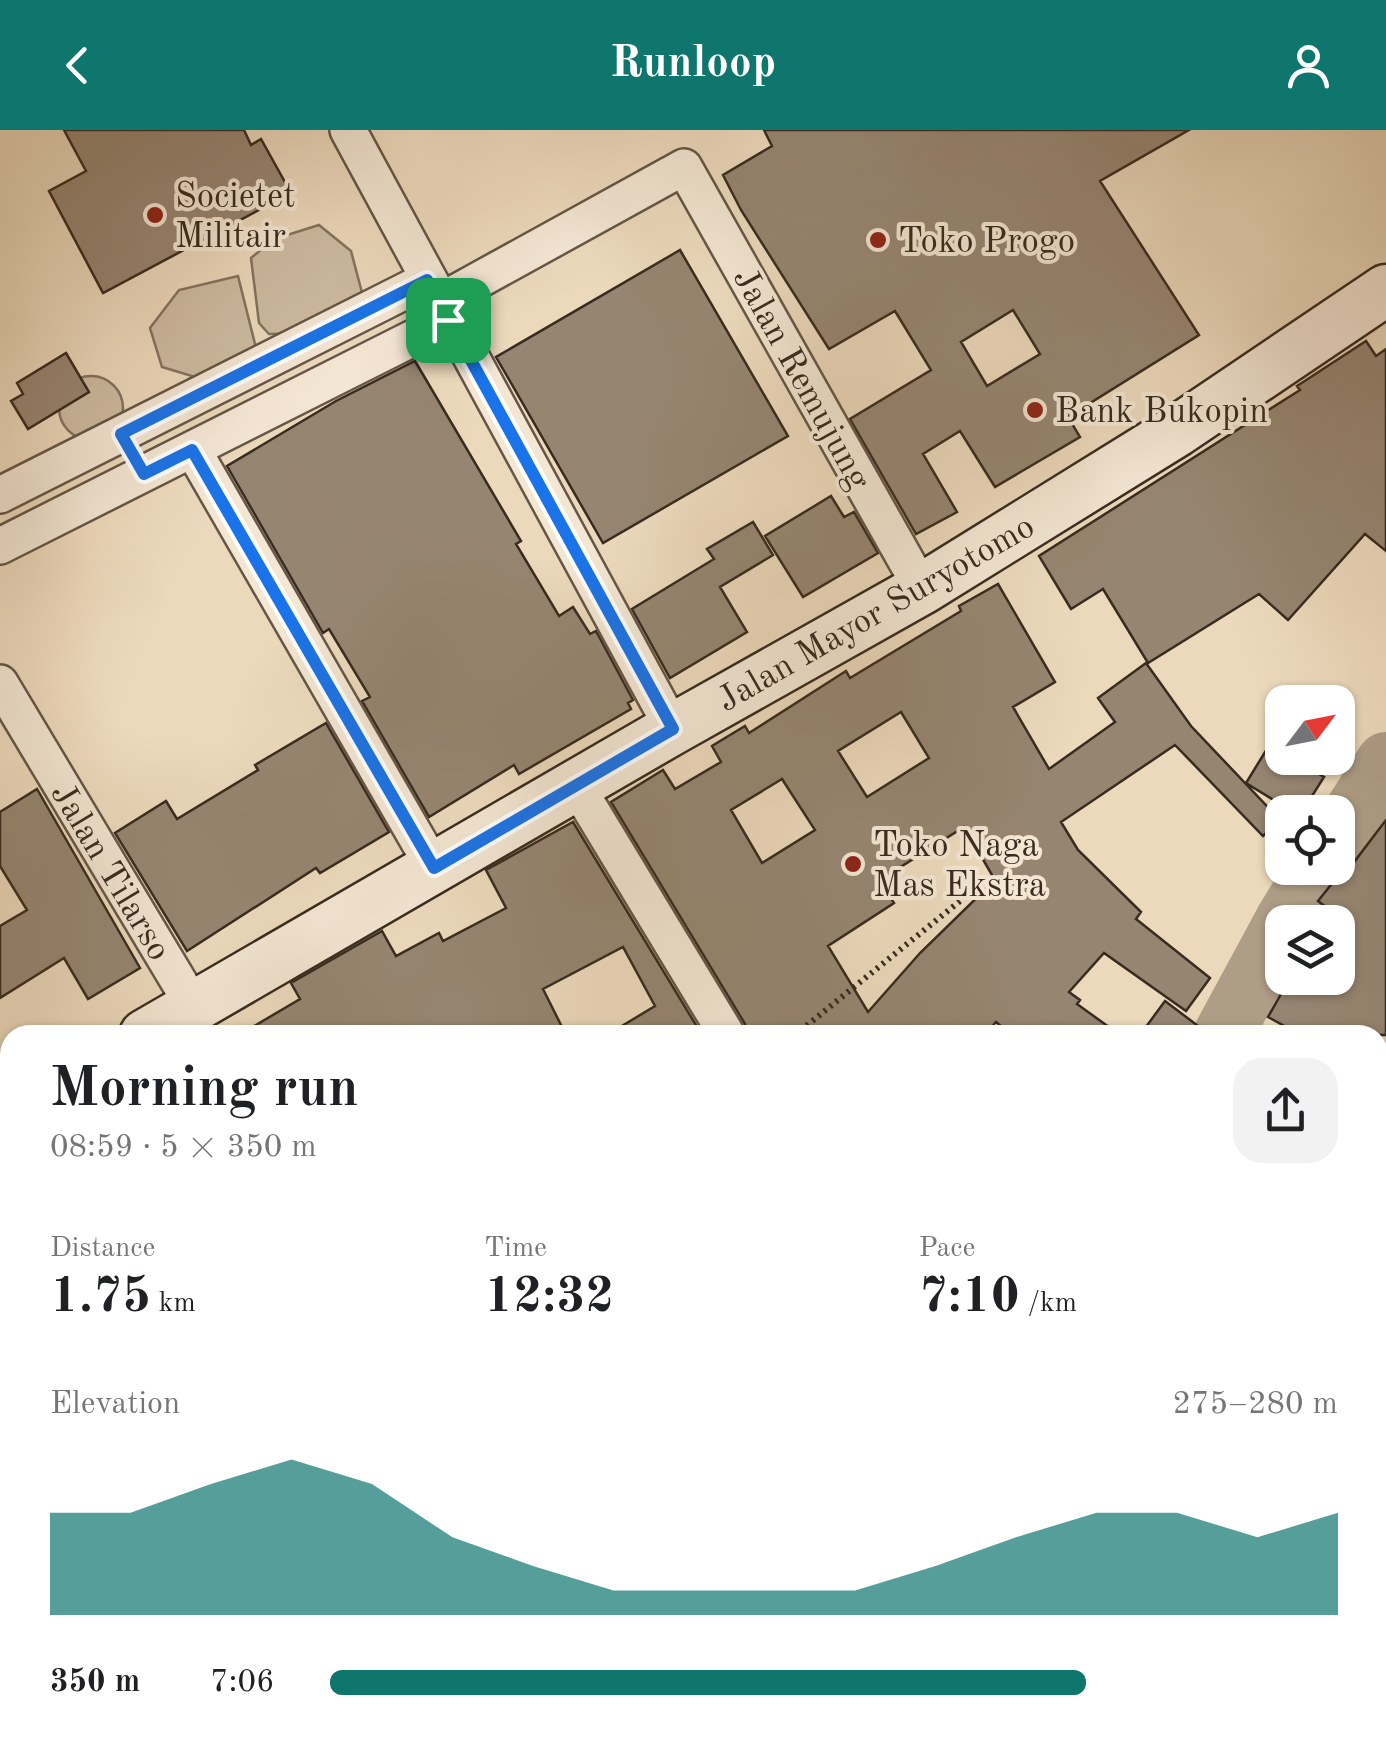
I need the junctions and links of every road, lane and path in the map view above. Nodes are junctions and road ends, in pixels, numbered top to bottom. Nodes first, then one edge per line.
1 (348, 130) edge
2 (1386, 290) edge
3 (438, 301) junction
4 (121, 434) junction
5 (192, 450) junction
6 (144, 474) junction
7 (0, 495) edge
8 (0, 546) edge
9 (922, 589) junction
10 (0, 684) edge
11 (673, 729) junction
12 (576, 785) junction
13 (434, 868) junction
14 (976, 888) dead end
15 (194, 1007) junction
16 (162, 1025) edge
17 (720, 1025) edge
18 (807, 1025) edge

1 - 3 street
2 - 9 main road, Jalan Mayor Suryotomo
3 - 4 street
3 - 5 street
3 - 9 street, Jalan Remujung
3 - 11 street
4 - 6 street
4 - 7 street
5 - 6 street
5 - 13 street
6 - 8 street
9 - 11 main road, Jalan Mayor Suryotomo
10 - 15 street, Jalan Tilarso
11 - 12 main road, Jalan Mayor Suryotomo
12 - 13 main road, Jalan Mayor Suryotomo
12 - 17 street
13 - 15 main road, Jalan Mayor Suryotomo
14 - 18 path
15 - 16 main road, Jalan Mayor Suryotomo

